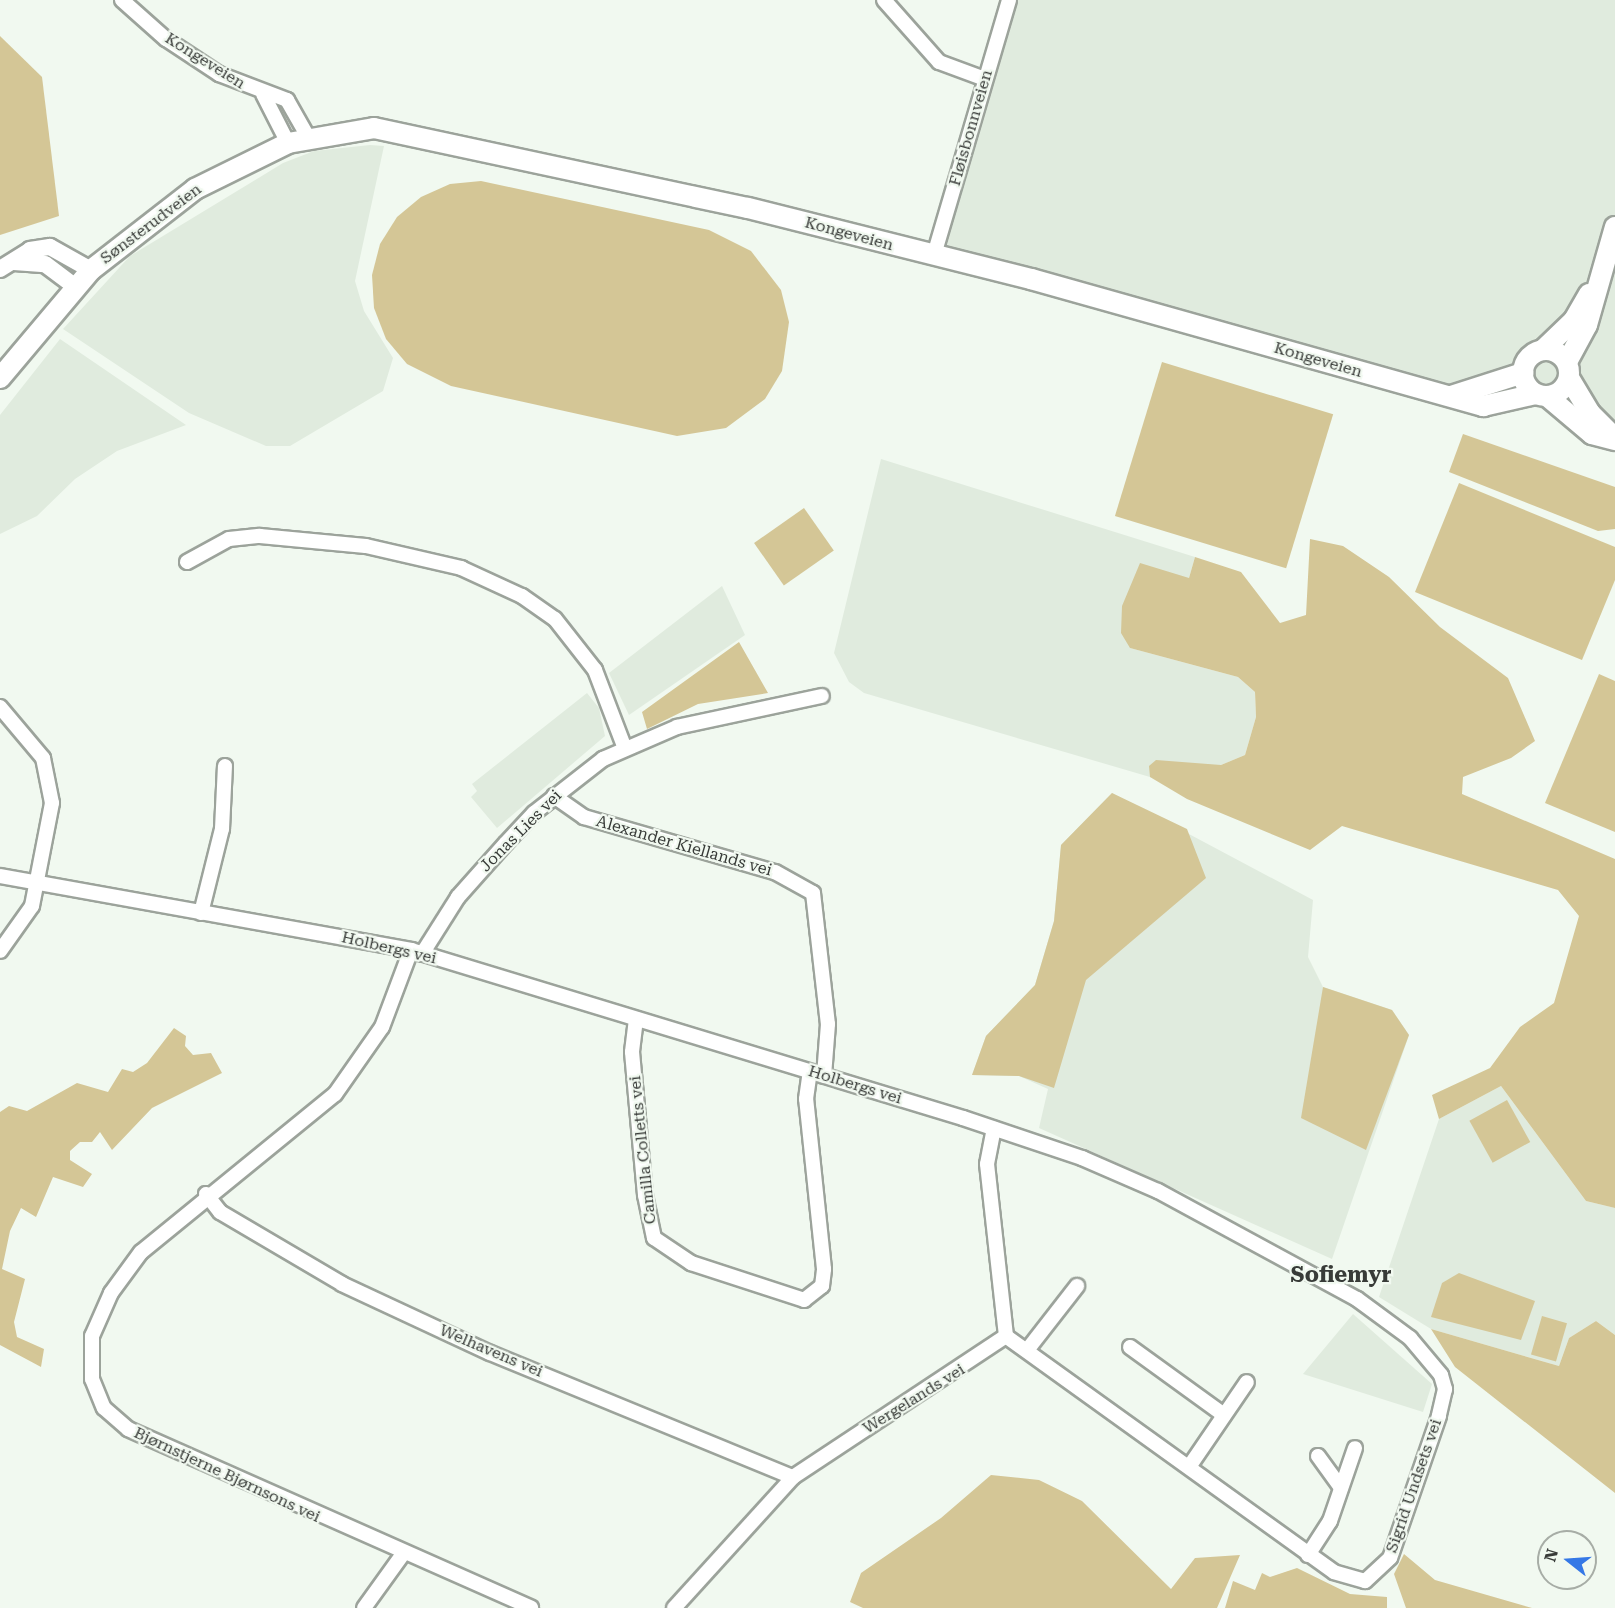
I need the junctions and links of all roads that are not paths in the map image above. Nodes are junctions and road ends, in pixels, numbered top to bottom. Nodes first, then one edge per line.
1 (124, 0) edge
2 (884, 0) edge
3 (1009, 0) edge
4 (985, 79) junction
5 (263, 94) junction
6 (308, 137) junction
7 (288, 143) junction
8 (1615, 227) edge
9 (934, 255) junction
10 (7, 266) edge
11 (92, 270) junction
12 (1599, 276) junction
13 (76, 287) junction
14 (1544, 349) junction
15 (1568, 370) junction
16 (1523, 373) junction
17 (0, 378) edge
18 (1541, 395) junction
19 (1449, 397) junction
20 (1615, 439) edge
21 (187, 562) dead end
22 (822, 696) dead end
23 (0, 707) edge
24 (624, 746) junction
25 (225, 766) dead end
26 (554, 796) junction
27 (0, 876) edge
28 (36, 884) junction
29 (201, 913) junction
30 (0, 951) edge
31 (417, 952) junction
32 (636, 1019) junction
33 (810, 1072) junction
34 (824, 1076) junction
35 (994, 1129) junction
36 (206, 1194) junction
37 (1077, 1286) dead end
38 (1006, 1336) junction
39 (1130, 1347) dead end
40 (1028, 1349) junction
41 (1247, 1382) dead end
42 (1445, 1389) joint
43 (1224, 1415) junction
44 (1355, 1448) dead end
45 (1318, 1456) dead end
46 (1191, 1464) junction
47 (793, 1477) junction
48 (1341, 1488) junction
49 (403, 1554) junction
50 (1308, 1555) junction
51 (364, 1608) edge
52 (531, 1608) edge
53 (674, 1608) edge

1 - 5 street, Kongeveien
2 - 4 street
3 - 4 street, Fløisbonnveien
4 - 9 street, Fløisbonnveien
5 - 6 street, Kongeveien
5 - 7 street, Kongeveien
6 - 7 main road, Sønsterudveien
6 - 9 main road, Kongeveien
7 - 11 main road, Sønsterudveien
8 - 12 main road
9 - 19 main road, Kongeveien
10 - 11 street
10 - 13 street
11 - 13 main road, Sønsterudveien
12 - 14 main road
12 - 15 main road
13 - 17 main road, Sønsterudveien
14 - 15 main road
14 - 16 main road
15 - 18 main road
15 - 20 main road
16 - 18 main road
16 - 19 main road
18 - 19 main road, Kongeveien
18 - 20 main road
21 - 24 street
22 - 24 street, Jonas Lies vei
23 - 28 street
24 - 26 street, Jonas Lies vei
25 - 29 street
26 - 31 street, Jonas Lies vei
26 - 34 street, Alexander Kiellands vei
27 - 28 street, Holbergs vei
28 - 29 street, Holbergs vei
28 - 30 street
29 - 31 street, Holbergs vei
31 - 32 street, Holbergs vei
31 - 36 street, Bjørnstjerne Bjørnsons vei
32 - 33 street, Holbergs vei
32 - 33 street, Camilla Colletts vei
33 - 34 street, Holbergs vei
34 - 35 street, Holbergs vei
35 - 38 street
35 - 42 street, Holbergs vei
36 - 47 street, Welhavens vei
36 - 49 street, Bjørnstjerne Bjørnsons vei
37 - 40 street
38 - 40 street, Sigrid Undsets vei
38 - 47 street, Wergelands vei
39 - 43 street
40 - 46 street, Sigrid Undsets vei
41 - 43 street
42 - 50 street, Sigrid Undsets vei
43 - 46 street
44 - 48 street
45 - 48 street
46 - 50 street, Sigrid Undsets vei
47 - 53 street, Wergelands vei
48 - 50 street
49 - 51 street
49 - 52 street, Bjørnstjerne Bjørnsons vei

